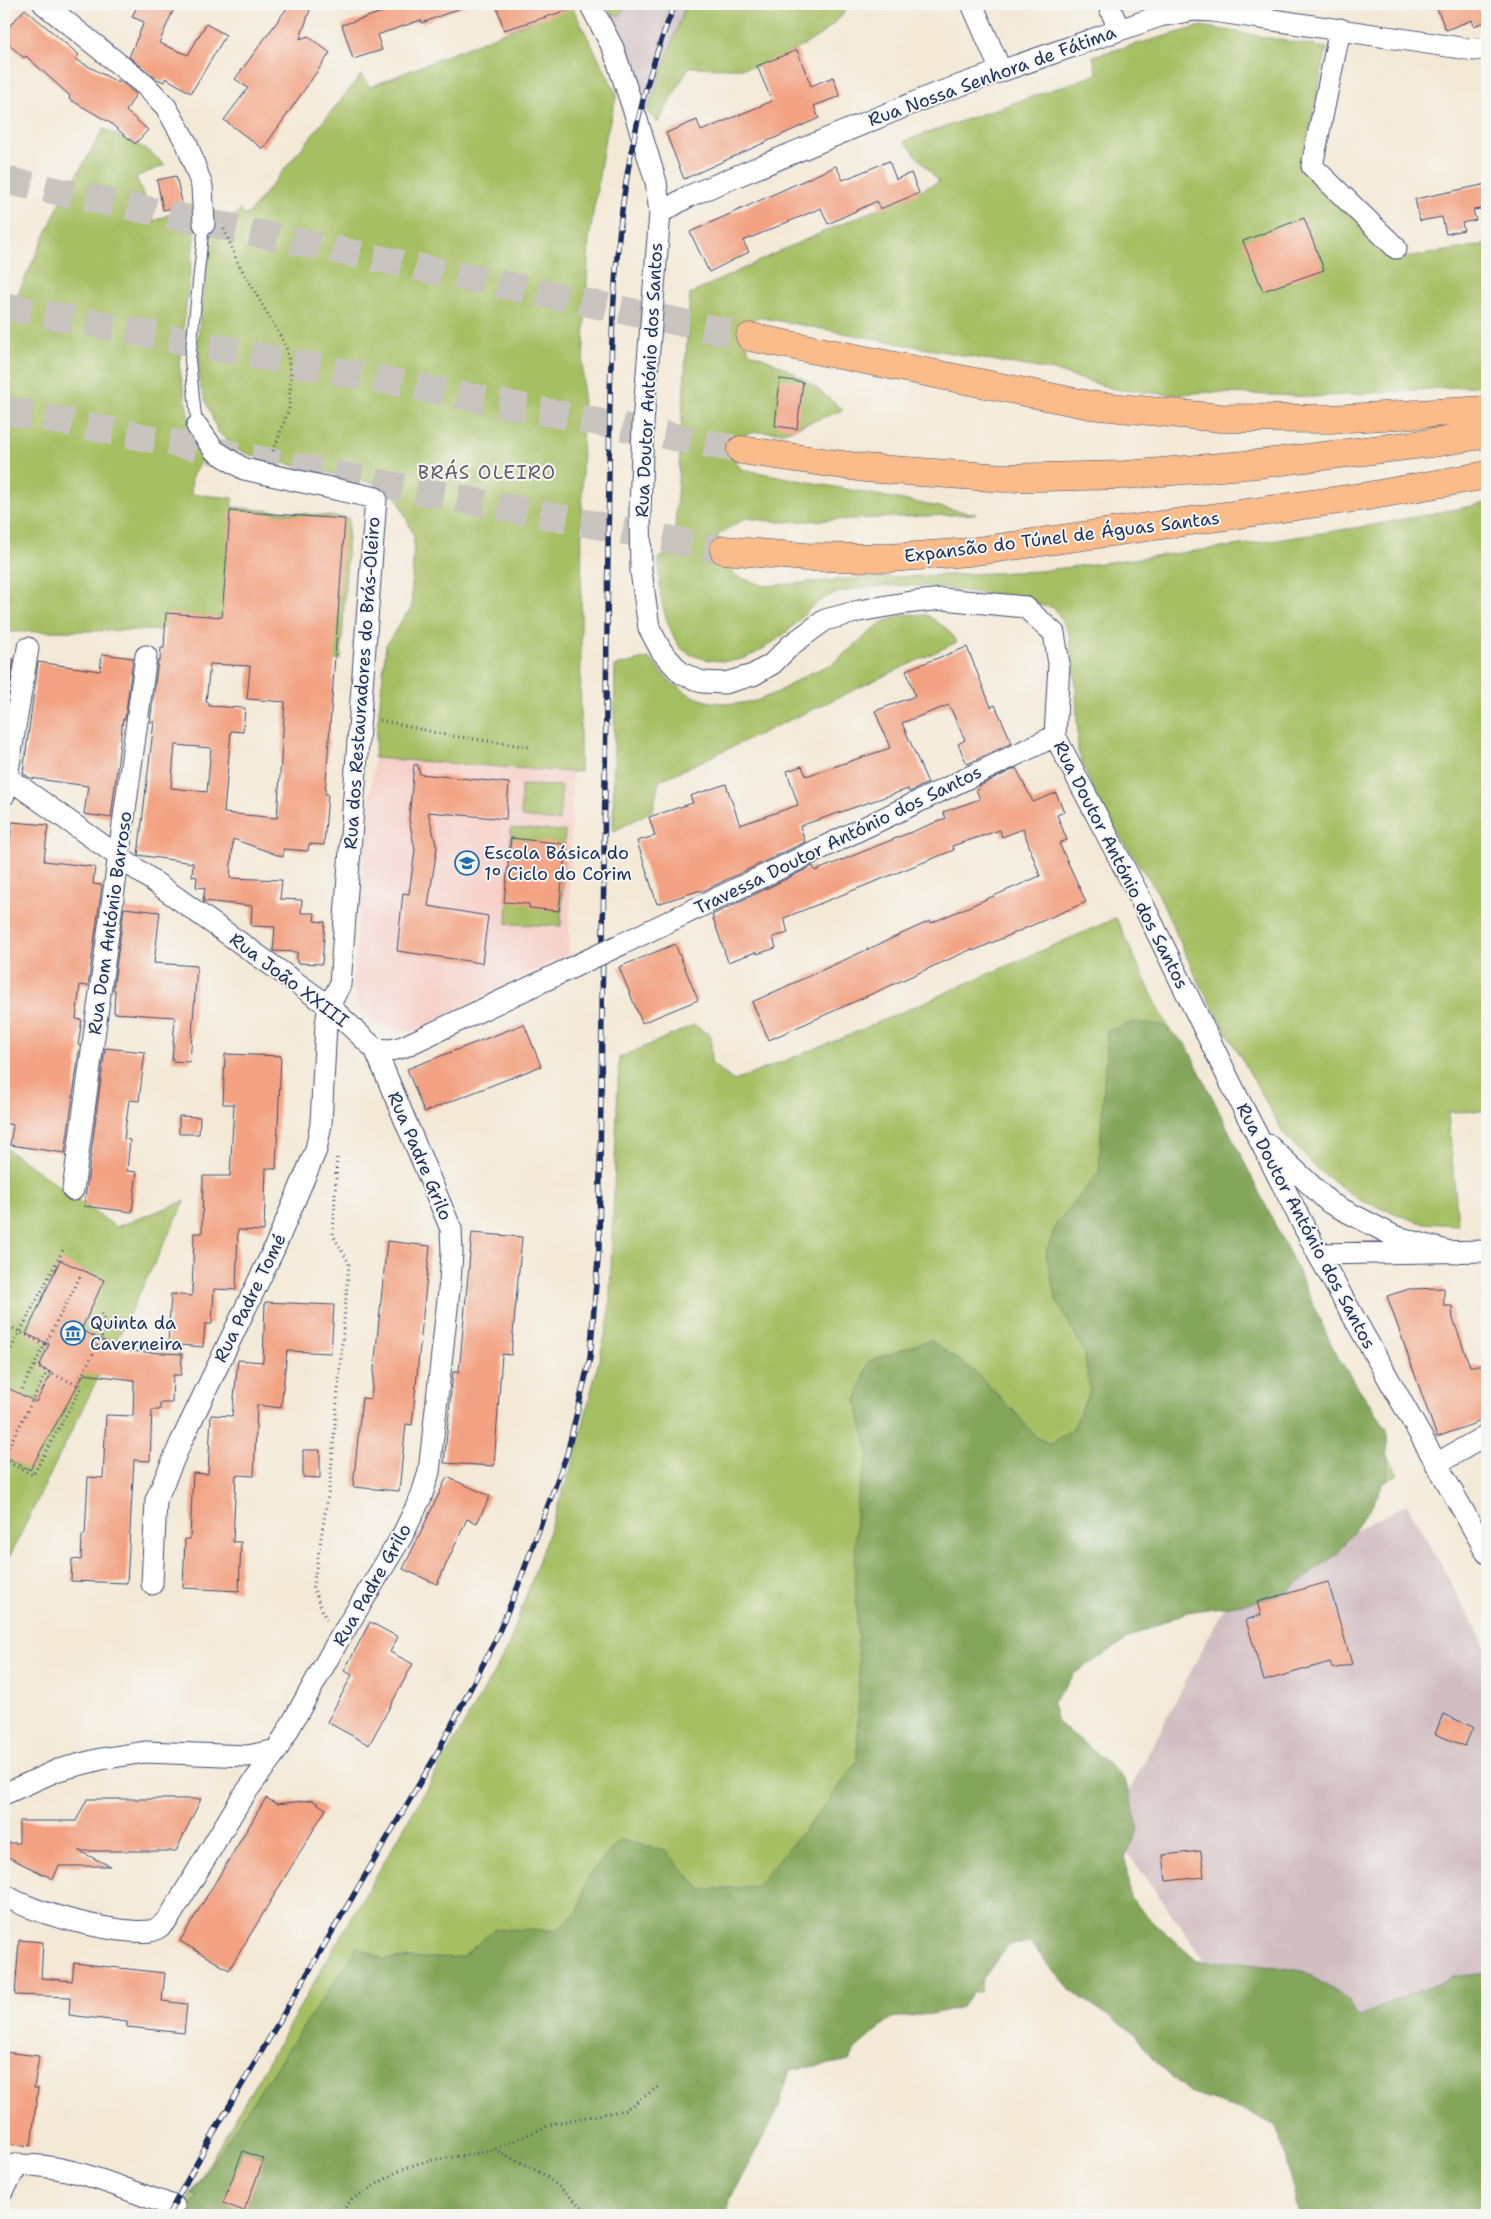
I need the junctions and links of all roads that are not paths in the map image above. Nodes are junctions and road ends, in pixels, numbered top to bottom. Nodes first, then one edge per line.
1 (44, 4) edge
2 (590, 4) edge
3 (972, 4) edge
4 (1108, 4) edge
5 (1119, 29) junction
6 (1340, 29) junction
7 (1487, 48) edge
8 (1001, 71) junction
9 (660, 214) junction
10 (212, 222) joint
11 (1396, 248) dead end
12 (750, 337) tunnel mouth
13 (1487, 410) edge
14 (197, 426) joint
15 (1487, 434) edge
16 (741, 450) tunnel mouth
17 (1487, 475) edge
18 (724, 550) tunnel mouth
19 (28, 648) dead end
20 (146, 656) dead end
21 (1055, 736) junction
22 (5, 782) edge
23 (119, 857) junction
24 (329, 1006) junction
25 (375, 1049) junction
26 (1257, 1135) junction
27 (73, 1190) dead end
28 (1487, 1251) edge
29 (1454, 1253) junction
30 (1318, 1254) junction
31 (1487, 1435) edge
32 (1436, 1464) junction
33 (1487, 1553) edge
34 (152, 1584) dead end
35 (277, 1750) junction
36 (4, 1794) edge
37 (4, 1894) edge
38 (11, 2165) edge
39 (4, 2189) edge
40 (174, 2206) dead end

1 - 10 street
2 - 9 street, Rua Doutor António dos Santos
3 - 8 street
4 - 5 street
5 - 6 street, Rua Nossa Senhora de Fátima
5 - 8 street, Rua Nossa Senhora de Fátima
6 - 7 street, Rua Nossa Senhora de Fátima
6 - 11 street
8 - 9 street, Rua Nossa Senhora de Fátima
9 - 21 street, Rua Doutor António dos Santos
10 - 14 lane
12 - 13 highway
14 - 24 street, Rua dos Restauradores do Brás-Oleiro
15 - 16 highway
17 - 18 highway, Expansão do Túnel de Águas Santas
19 - 22 street
20 - 23 street, Rua Dom António Barroso
21 - 25 street, Travessa Doutor António dos Santos, bridge
21 - 26 street, Rua Doutor António dos Santos
22 - 23 street, Rua João XXIII
23 - 24 street, Rua João XXIII
23 - 27 street, Rua Dom António Barroso
24 - 25 street, Rua João XXIII
24 - 34 street, Rua Padre Tomé
25 - 35 street, Rua Padre Grilo
26 - 29 street
26 - 30 street, Rua Doutor António dos Santos
28 - 29 street
29 - 30 street
30 - 32 street, Rua Doutor António dos Santos
31 - 32 street
32 - 33 street, Rua Doutor António dos Santos
35 - 36 street
35 - 37 street, Rua Padre Grilo
38 - 39 street
38 - 40 street

